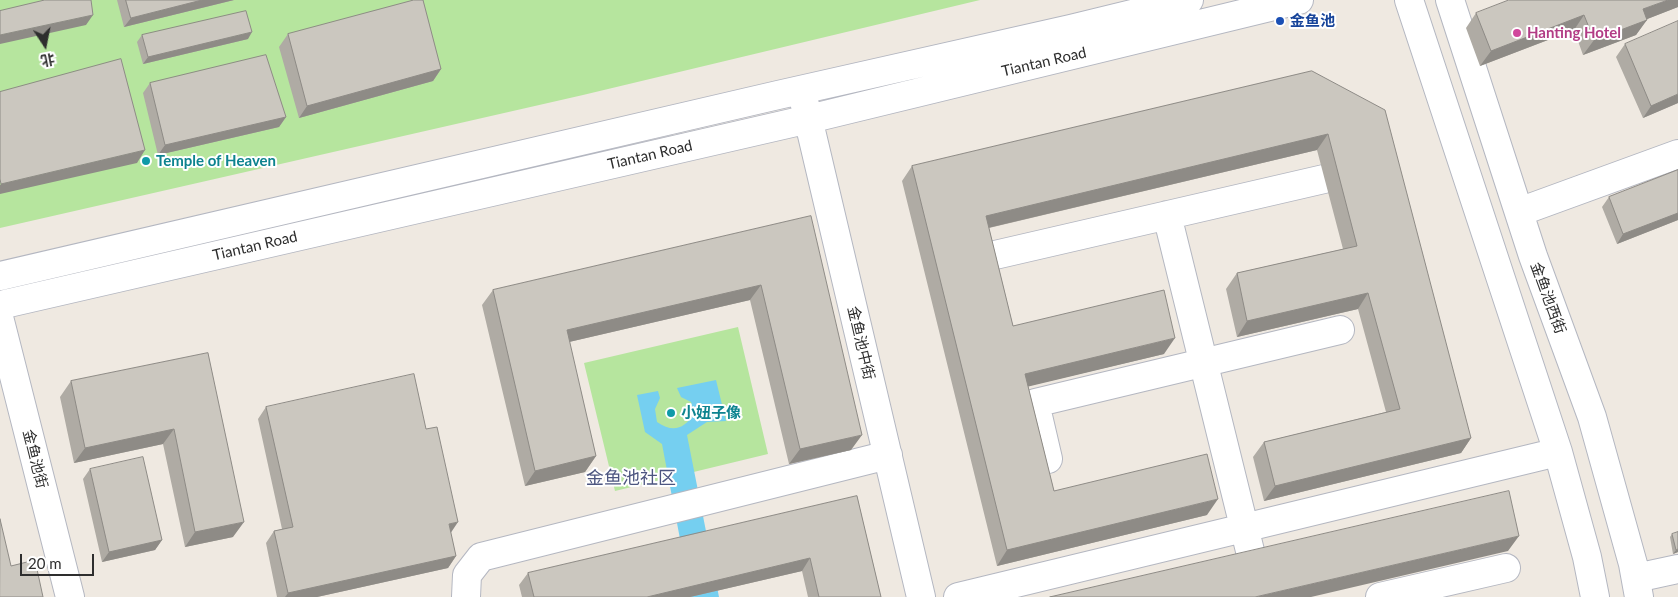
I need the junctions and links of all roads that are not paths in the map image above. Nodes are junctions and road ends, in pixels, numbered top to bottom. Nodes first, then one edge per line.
1 (1189, 0) edge
2 (1299, 0) edge
3 (1409, 0) edge
4 (1450, 0) edge
5 (802, 90) junction
6 (808, 119) junction
7 (1678, 154) edge
8 (1324, 178) dead end
9 (1519, 212) junction
10 (1167, 215) junction
11 (982, 258) edge
12 (0, 276) edge
13 (0, 305) edge
14 (0, 321) edge
15 (1340, 330) dead end
16 (1204, 363) junction
17 (1558, 452) junction
18 (888, 455) junction
19 (1048, 459) edge
20 (1244, 528) junction
21 (1253, 563) edge
22 (1506, 568) dead end
23 (1678, 568) edge
24 (1637, 587) edge
25 (70, 597) edge
26 (466, 597) edge
27 (921, 597) edge
28 (958, 597) edge
29 (1380, 597) edge
30 (1595, 597) edge

1 - 5 street, Tiantan Road
2 - 6 street, Tiantan Road
3 - 17 street
4 - 9 street, 金鱼池西街
5 - 6 street, 金鱼池中街
5 - 12 street, Tiantan Road
6 - 13 street, Tiantan Road
6 - 18 street, 金鱼池中街
7 - 9 street
8 - 10 street
9 - 24 street, 金鱼池西街
10 - 11 street
10 - 16 street
14 - 25 street, 金鱼池街
15 - 16 street
16 - 19 street
16 - 20 street
17 - 20 street
17 - 30 street
18 - 26 street
18 - 27 street, 金鱼池中街
20 - 21 street
20 - 28 street
22 - 29 street
23 - 24 street

